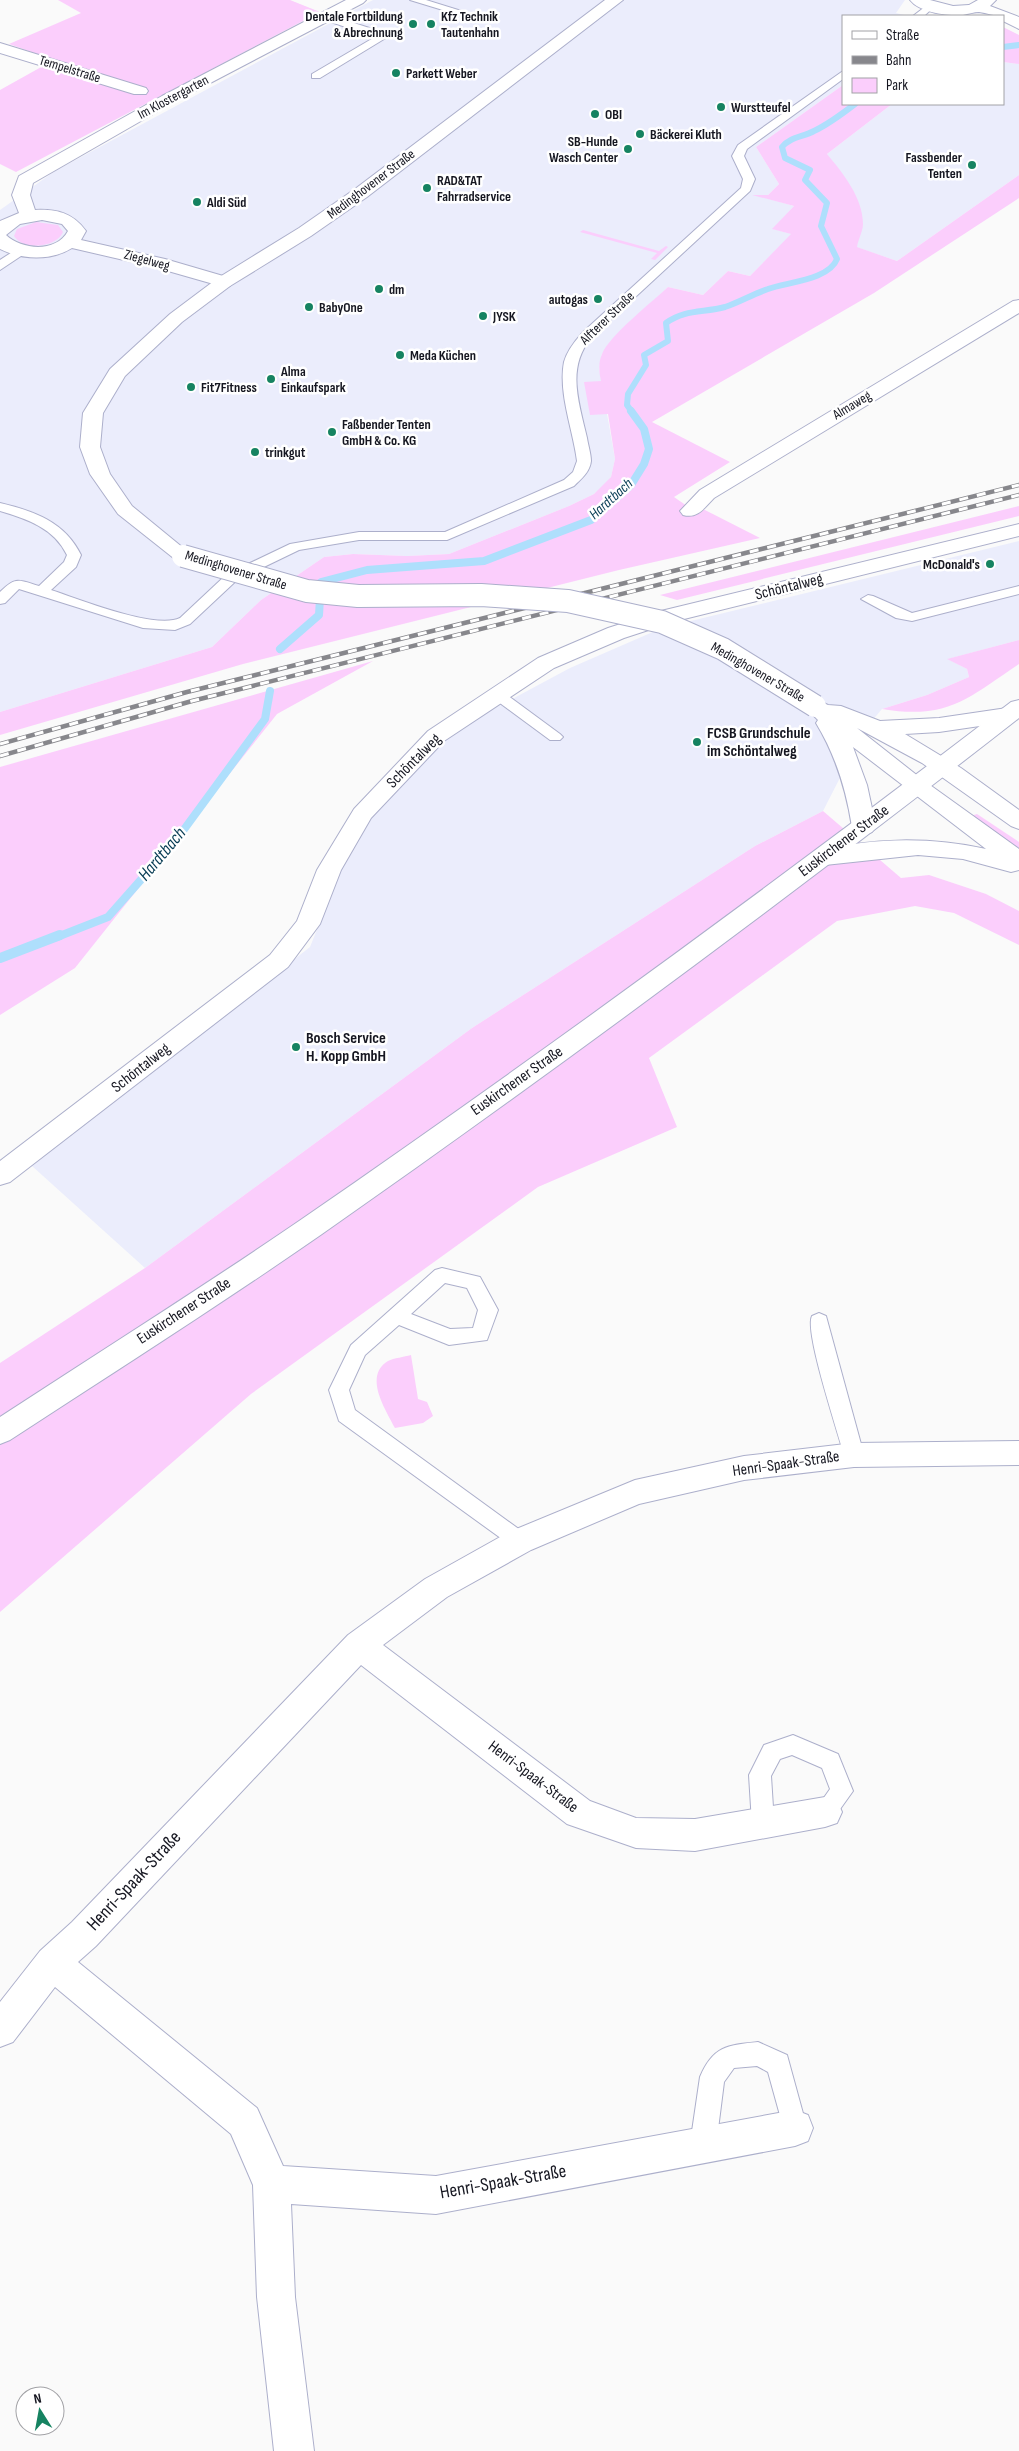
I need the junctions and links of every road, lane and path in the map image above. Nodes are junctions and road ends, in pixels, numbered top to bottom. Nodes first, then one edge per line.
1 (358, 0) edge
2 (415, 0) edge
3 (615, 0) edge
4 (983, 3) edge
5 (922, 7) edge
6 (326, 16) junction
7 (479, 18) dead end
8 (1019, 24) edge
9 (0, 48) edge
10 (842, 75) edge
11 (316, 76) dead end
12 (140, 90) dead end
13 (29, 216) junction
14 (0, 232) edge
15 (0, 239) edge
16 (70, 242) junction
17 (20, 251) junction
18 (0, 266) edge
19 (224, 282) junction
20 (1019, 305) edge
21 (0, 507) edge
22 (690, 510) dead end
23 (1019, 530) edge
24 (1019, 590) edge
25 (42, 591) junction
26 (868, 599) dead end
27 (0, 600) edge
28 (498, 695) junction
29 (815, 706) junction
30 (1013, 711) edge
31 (880, 728) junction
32 (554, 737) dead end
33 (941, 765) junction
34 (915, 785) junction
35 (1019, 821) edge
36 (864, 827) junction
37 (825, 857) junction
38 (1019, 861) edge
39 (1019, 867) edge
40 (0, 1175) edge
41 (396, 1316) dead end
42 (819, 1321) dead end
43 (0, 1432) edge
44 (1019, 1453) edge
45 (854, 1455) junction
46 (520, 1541) junction
47 (359, 1645) junction
48 (824, 1812) joint
49 (763, 1823) junction
50 (52, 1963) junction
51 (0, 2030) edge
52 (795, 2128) joint
53 (703, 2145) junction
54 (272, 2184) junction
55 (294, 2451) edge

1 - 6 street, Im Klostergarten
2 - 7 lane
3 - 19 street, Medinghovener Straße
4 - 5 street
4 - 8 street
6 - 11 lane
6 - 13 street, Im Klostergarten
9 - 12 street, Tempelstraße
10 - 25 lane, Alfterer Straße
13 - 14 street
13 - 16 street
15 - 17 street
16 - 17 street
16 - 19 street, Ziegelweg
17 - 18 lane
19 - 29 street, Medinghovener Straße, bridge
20 - 22 street, Almaweg
21 - 25 lane
23 - 28 street, Schöntalweg
24 - 26 lane
25 - 27 lane, Alfterer Straße
28 - 32 lane
28 - 40 street, Schöntalweg
29 - 31 street, Medinghovener Straße
29 - 34 street, Medinghovener Straße
29 - 36 street
30 - 31 street
30 - 33 street, Euskirchener Straße
31 - 33 street, Medinghovener Straße
33 - 34 street, Euskirchener Straße
33 - 35 street, Medinghovener Straße
34 - 36 street, Euskirchener Straße
34 - 38 street, Medinghovener Straße
36 - 37 street, Euskirchener Straße
37 - 39 street
37 - 43 street, Euskirchener Straße
41 - 46 lane
42 - 45 lane, Henri-Spaak-Straße
44 - 45 street, Henri-Spaak-Straße
45 - 46 street, Henri-Spaak-Straße
46 - 47 street, Henri-Spaak-Straße
47 - 49 street, Henri-Spaak-Straße
47 - 50 street, Henri-Spaak-Straße
48 - 49 street, Henri-Spaak-Straße
48 - 49 lane, Henri-Spaak-Straße
50 - 51 street, Henri-Spaak-Straße
50 - 54 street
52 - 53 street, Henri-Spaak-Straße
52 - 53 lane, Henri-Spaak-Straße
53 - 54 street, Henri-Spaak-Straße
54 - 55 street

